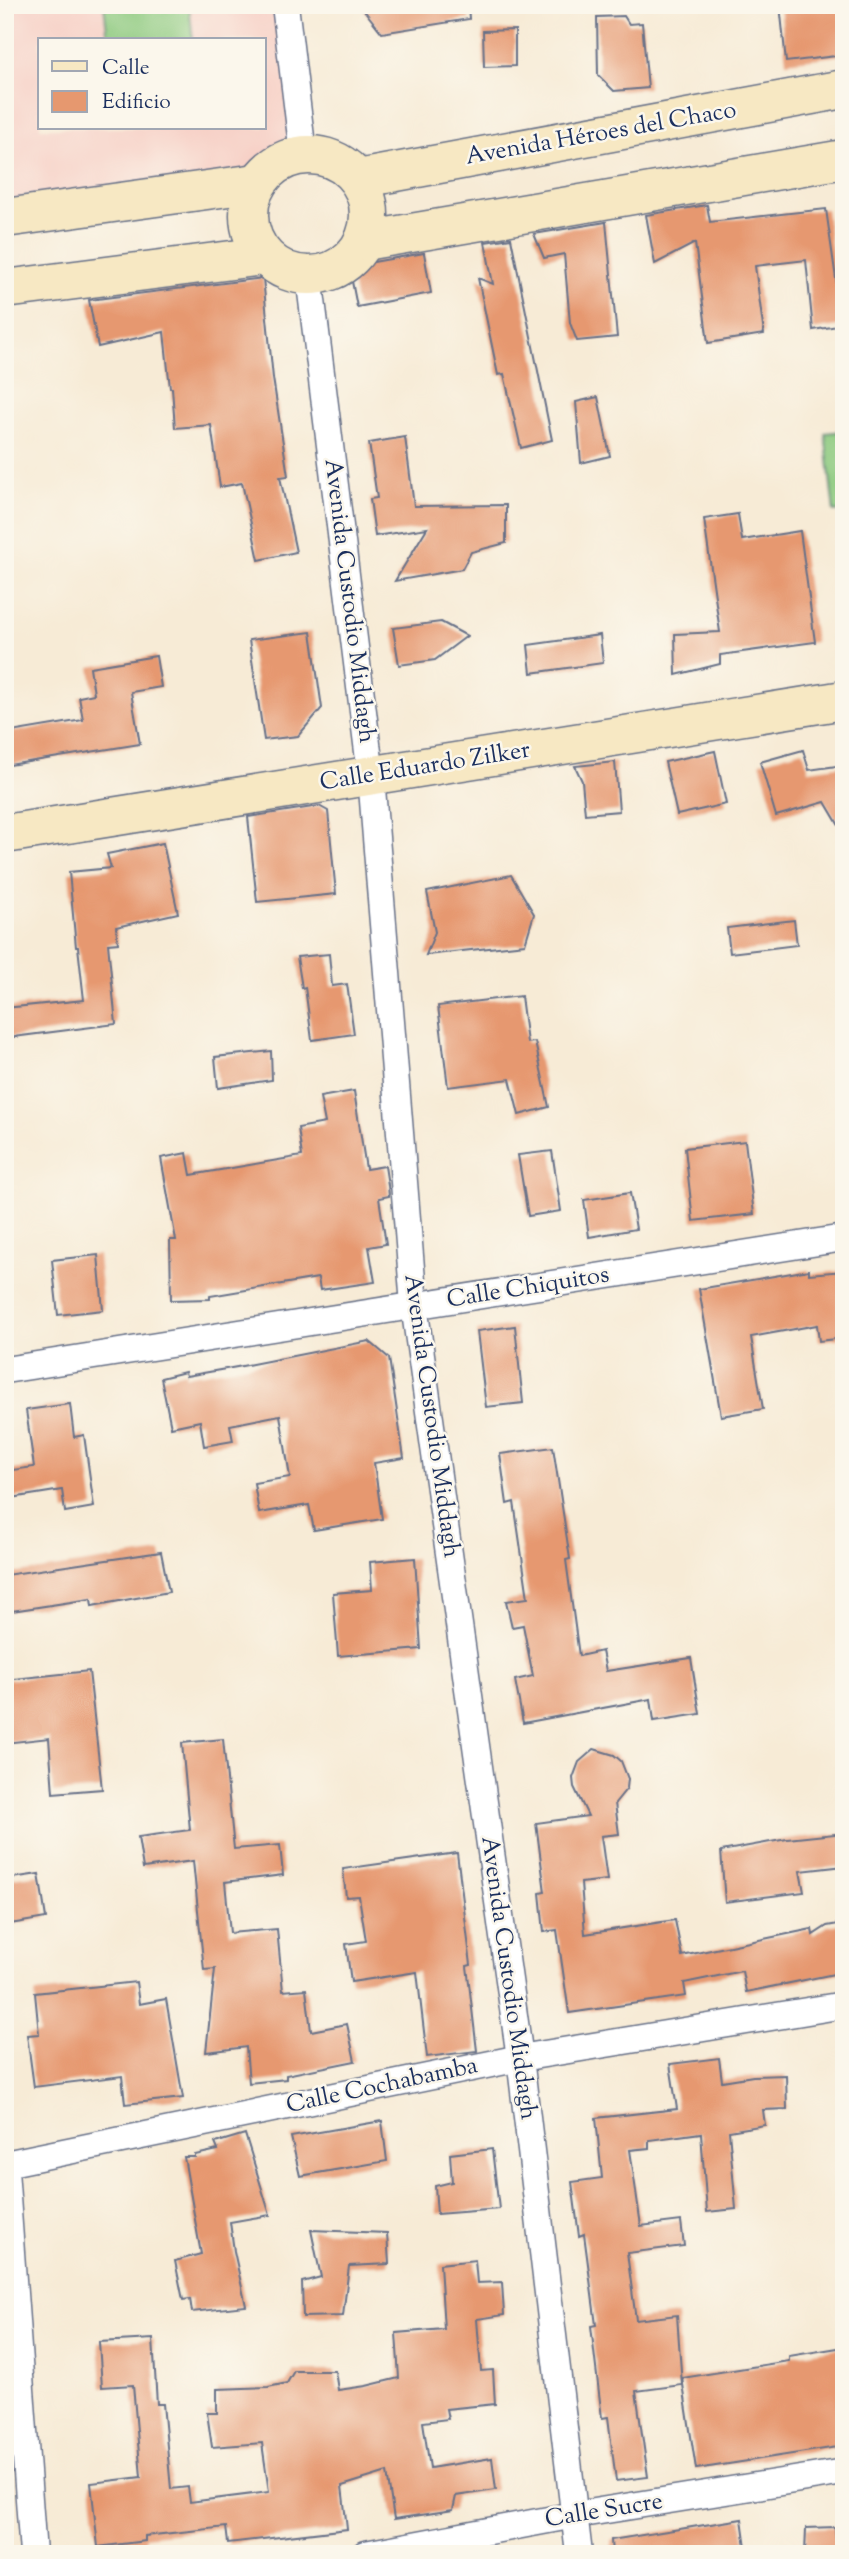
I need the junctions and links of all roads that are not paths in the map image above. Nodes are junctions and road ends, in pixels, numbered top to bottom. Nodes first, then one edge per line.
1 (285, 5) edge
2 (844, 89) edge
3 (303, 154) junction
4 (844, 159) edge
5 (358, 179) junction
6 (257, 183) junction
7 (5, 218) edge
8 (364, 241) junction
9 (264, 256) junction
10 (309, 276) junction
11 (5, 289) edge
12 (844, 701) edge
13 (371, 776) junction
14 (5, 834) edge
15 (844, 1238) edge
16 (414, 1306) junction
17 (5, 1370) edge
18 (844, 2005) edge
19 (520, 2058) junction
20 (5, 2164) edge
21 (5, 2169) edge
22 (844, 2472) edge
23 (575, 2515) junction
24 (33, 2554) edge
25 (365, 2554) edge
26 (579, 2554) edge

1 - 3 street
2 - 5 street, Avenida Héroes del Chaco
3 - 5 street
3 - 6 street
4 - 8 street
5 - 8 street
6 - 7 street
6 - 9 street
8 - 10 street
9 - 10 street
9 - 11 street
10 - 13 street, Avenida Custodio Middagh
12 - 13 street, Calle Eduardo Zilker
13 - 14 street, Calle Eduardo Zilker
13 - 16 street, Avenida Custodio Middagh
15 - 16 street, Calle Chiquitos
16 - 17 street, Calle Chiquitos
16 - 19 street, Avenida Custodio Middagh
18 - 19 street, Calle Cochabamba
19 - 20 street, Calle Cochabamba
19 - 23 street, Avenida Custodio Middagh
21 - 24 street
22 - 23 street, Calle Sucre
23 - 25 street, Calle Sucre
23 - 26 street, Avenida Custodio Middagh

